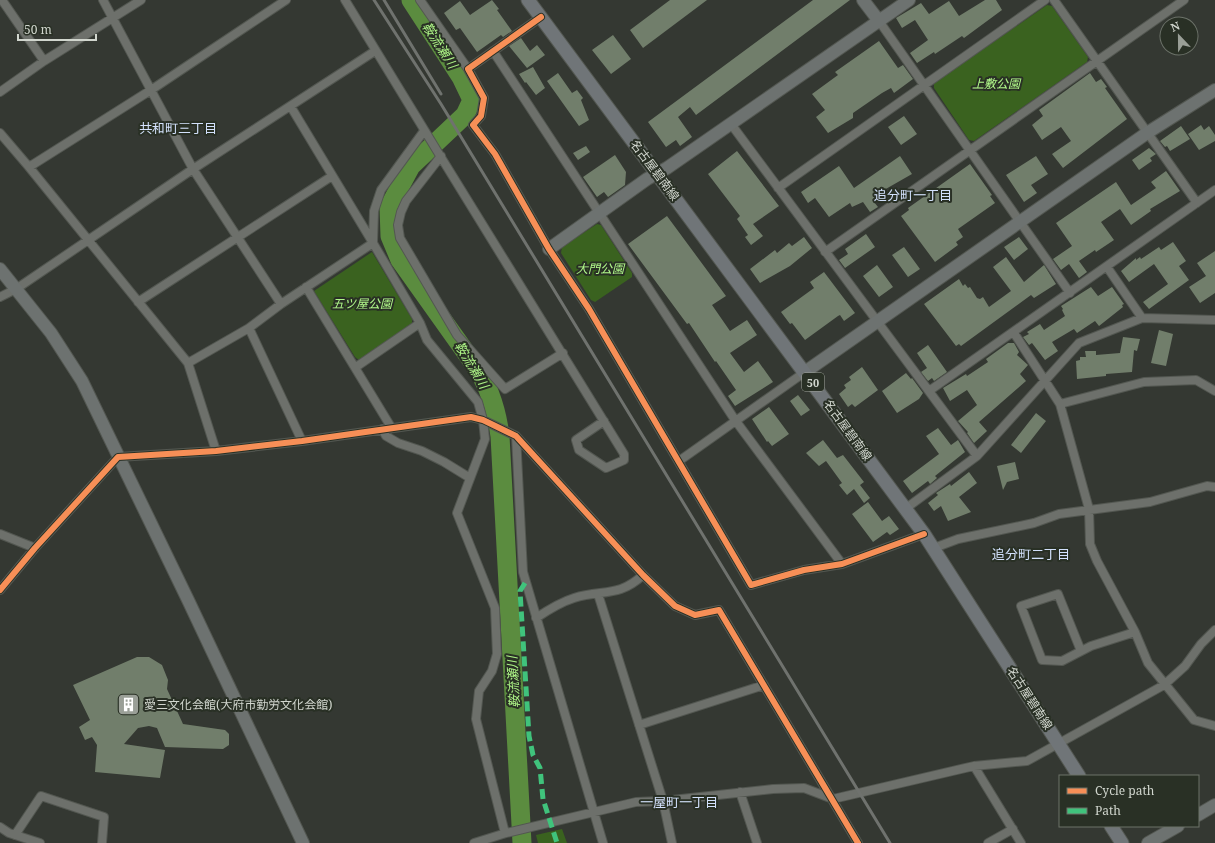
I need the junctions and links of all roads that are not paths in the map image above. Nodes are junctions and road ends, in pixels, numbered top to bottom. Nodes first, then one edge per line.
1 (2, 0) edge
2 (102, 0) edge
3 (142, 0) edge
4 (286, 0) edge
5 (345, 0) edge
6 (420, 0) edge
7 (528, 0) edge
8 (863, 0) edge
9 (909, 0) edge
10 (1046, 0) edge
11 (1054, 0) edge
12 (1184, 0) edge
13 (541, 17) junction
14 (114, 19) junction
15 (879, 21) junction
16 (375, 51) junction
17 (493, 51) junction
18 (44, 61) junction
19 (1097, 61) junction
20 (468, 69) junction
21 (925, 85) junction
22 (151, 90) junction
23 (1215, 90) edge
24 (0, 92) edge
25 (291, 108) junction
26 (730, 124) junction
27 (424, 132) junction
28 (0, 133) edge
29 (1147, 133) junction
30 (970, 150) junction
31 (440, 155) junction
32 (29, 167) junction
33 (193, 169) junction
34 (658, 174) junction
35 (332, 176) junction
36 (778, 188) junction
37 (1215, 190) edge
38 (1197, 203) junction
39 (599, 213) junction
40 (1020, 220) junction
41 (237, 237) junction
42 (88, 241) junction
43 (373, 243) junction
44 (549, 249) junction
45 (825, 252) junction
46 (1108, 267) junction
47 (0, 270) edge
48 (306, 287) junction
49 (16, 289) junction
50 (1070, 292) junction
51 (0, 297) edge
52 (138, 302) junction
53 (281, 304) junction
54 (1142, 318) junction
55 (1215, 320) edge
56 (876, 321) junction
57 (420, 324) junction
58 (249, 328) junction
59 (1014, 332) junction
60 (563, 353) junction
61 (188, 363) junction
62 (356, 367) junction
63 (805, 372) junction
64 (1045, 380) junction
65 (929, 391) junction
66 (1215, 391) edge
67 (1060, 404) junction
68 (735, 420) junction
69 (483, 421) junction
70 (604, 421) junction
71 (391, 427) junction
72 (382, 429) junction
73 (514, 435) junction
74 (302, 441) junction
75 (216, 451) junction
76 (977, 456) junction
77 (118, 457) junction
78 (679, 461) junction
79 (470, 478) junction
80 (1215, 487) edge
81 (1089, 509) junction
82 (905, 510) junction
83 (0, 534) edge
84 (924, 534) junction
85 (35, 548) junction
86 (934, 548) junction
87 (842, 564) junction
88 (643, 575) junction
89 (0, 590) edge
90 (598, 594) junction
91 (536, 618) junction
92 (1215, 630) edge
93 (1135, 632) junction
94 (1081, 651) junction
95 (764, 685) junction
96 (1164, 685) junction
97 (639, 726) junction
98 (1215, 726) edge
99 (1060, 744) junction
100 (974, 766) junction
101 (1078, 775) edge
102 (740, 792) junction
103 (832, 799) junction
104 (663, 801) junction
105 (1215, 805) edge
106 (594, 811) junction
107 (1199, 814) edge
108 (0, 827) edge
109 (1112, 827) edge
110 (1176, 827) edge
111 (1012, 829) junction
112 (505, 833) junction
113 (15, 835) junction
114 (40, 843) edge
115 (102, 843) edge
116 (302, 843) edge
117 (474, 843) edge
118 (603, 843) edge
119 (672, 843) edge
120 (757, 843) edge
121 (858, 843) edge
122 (988, 843) edge
123 (1021, 843) edge
124 (1122, 843) edge
125 (1148, 843) edge

1 - 18 street
2 - 14 street
3 - 14 street
4 - 22 street
5 - 16 street
6 - 20 street
7 - 13 main road, 名古屋碧南線 / 50
8 - 15 street
9 - 15 street
10 - 21 street
11 - 19 street
12 - 19 street
13 - 17 street
13 - 34 main road, 名古屋碧南線 / 50
14 - 18 street
14 - 22 street
15 - 21 street
15 - 26 street
16 - 25 street
16 - 27 street
17 - 20 street
17 - 39 street
18 - 24 street
19 - 29 street
19 - 30 street
20 - 44 street
21 - 30 street
21 - 36 street
22 - 32 street
22 - 33 street
23 - 29 street
25 - 33 street
25 - 35 street
26 - 34 street
26 - 36 street
27 - 31 street
27 - 43 street
28 - 32 street
29 - 38 street
29 - 40 street
30 - 40 street
30 - 45 street
31 - 60 street
31 - 60 street
32 - 42 street
33 - 41 street
33 - 42 street
34 - 39 street
34 - 63 main road, 名古屋碧南線 / 50
35 - 41 street
35 - 43 street
36 - 45 street
37 - 38 street
38 - 46 street
39 - 44 street
39 - 68 street
40 - 50 street
40 - 56 street
41 - 52 street
41 - 53 street
42 - 49 street
42 - 52 street
43 - 48 street
43 - 57 street
44 - 78 street
45 - 56 street
46 - 50 street
46 - 54 street
47 - 49 street
48 - 53 street
48 - 62 street
49 - 51 street
49 - 77 street
50 - 59 street
52 - 61 street
53 - 58 street
54 - 55 street
54 - 64 street
56 - 63 street
56 - 65 street
57 - 62 street
57 - 69 street
58 - 61 street
58 - 74 street
59 - 64 street
59 - 65 street
60 - 70 street
61 - 75 street
62 - 71 street
63 - 68 street
63 - 82 main road, 名古屋碧南線 / 50
64 - 67 street
64 - 76 street
65 - 76 street
66 - 67 street
67 - 81 street
68 - 78 street
68 - 87 street
69 - 71 street
69 - 73 street
69 - 79 street
70 - 70 street
71 - 72 street
72 - 74 street
72 - 79 street
73 - 88 street
73 - 91 street
74 - 75 street
75 - 77 street
76 - 82 street
77 - 85 street
77 - 116 street
78 - 87 street
79 - 112 street
80 - 81 street
81 - 86 street
81 - 93 street
82 - 84 main road, 名古屋碧南線 / 50
83 - 85 street
84 - 86 main road, 名古屋碧南線 / 50
84 - 87 street
85 - 89 street
86 - 99 main road, 名古屋碧南線 / 50
88 - 90 street
88 - 95 street
90 - 91 street
90 - 97 street
91 - 106 street
92 - 96 street
93 - 94 street
93 - 96 street
94 - 94 street
95 - 97 street
95 - 103 street
96 - 98 street
96 - 99 street
97 - 104 street
99 - 100 street
99 - 101 main road, 名古屋碧南線 / 50
100 - 103 street
100 - 111 street
102 - 103 street
102 - 104 street
102 - 120 street
103 - 121 street
104 - 106 street
104 - 119 street
105 - 107 street
106 - 112 street
106 - 118 street
108 - 113 street
109 - 124 main road
110 - 125 street
111 - 122 street
111 - 123 street
112 - 117 street
113 - 114 street
113 - 115 street

